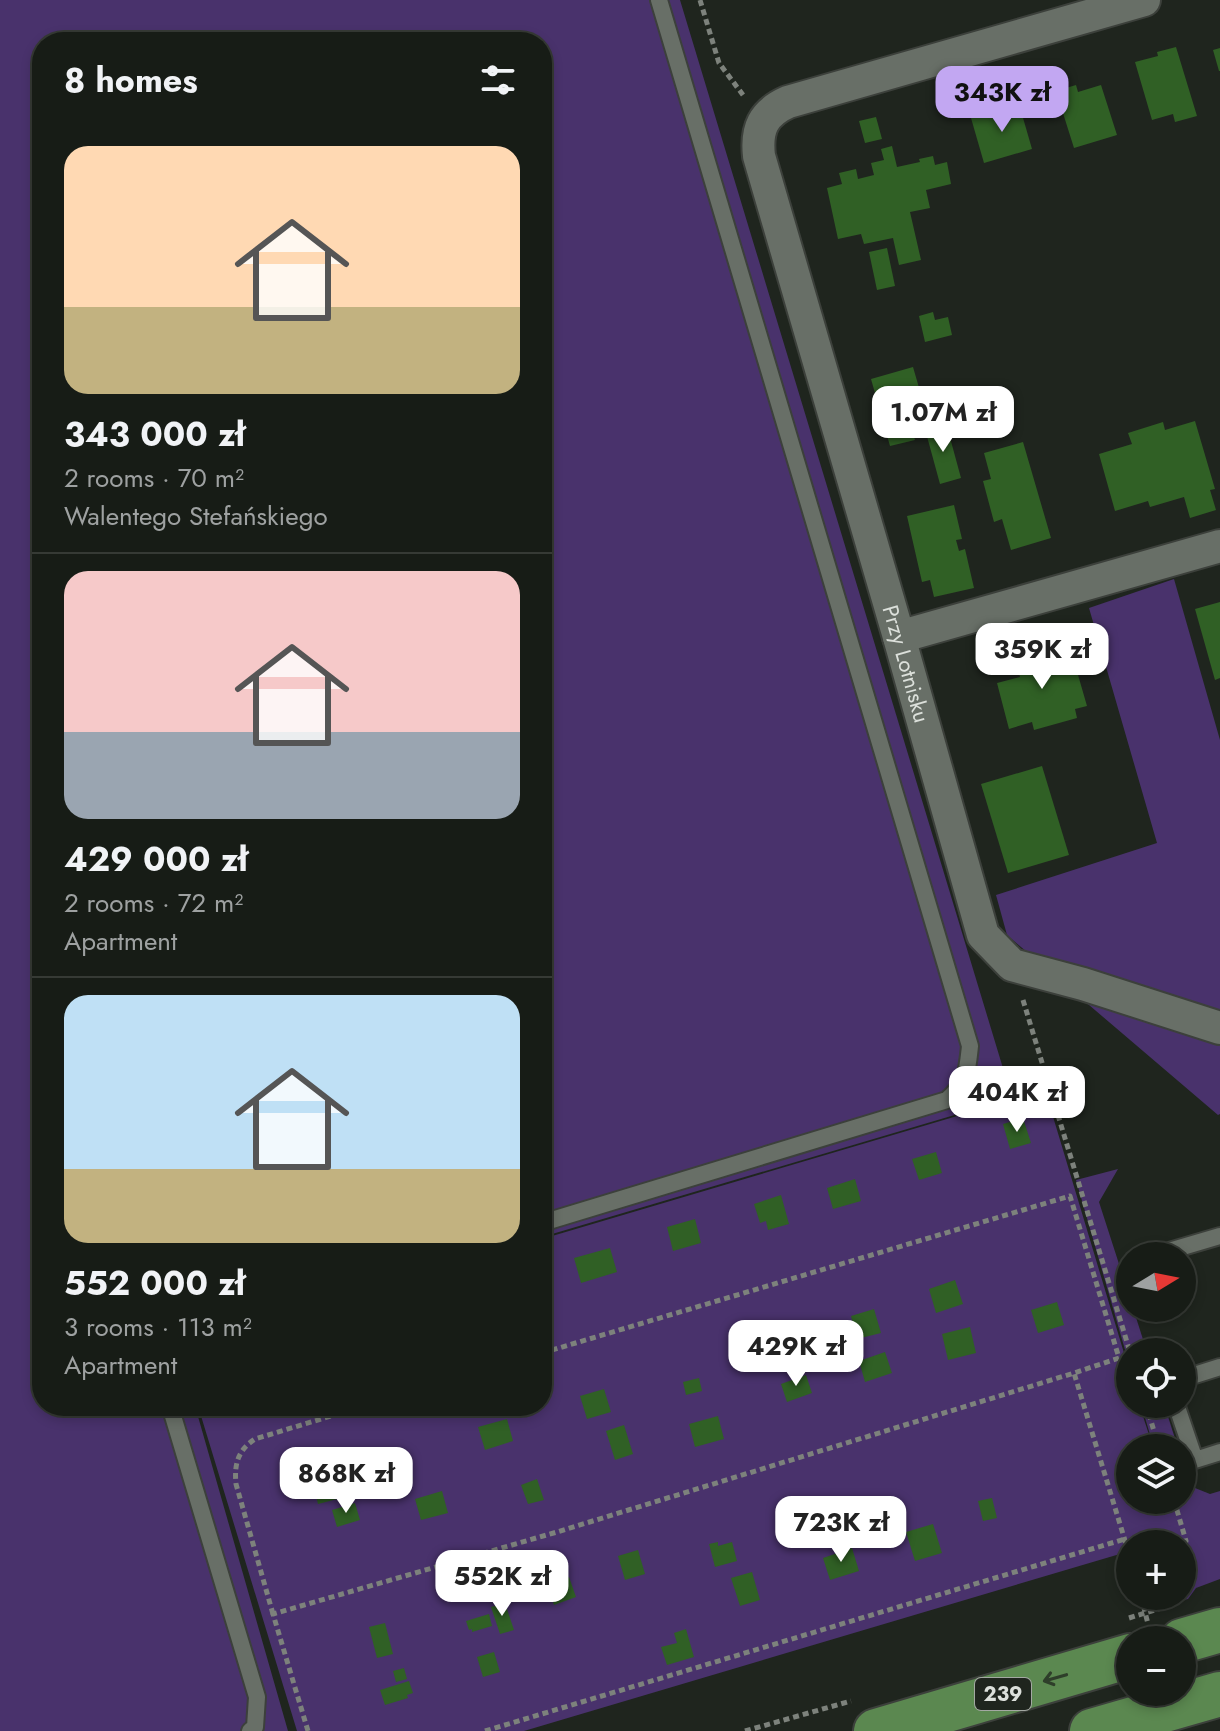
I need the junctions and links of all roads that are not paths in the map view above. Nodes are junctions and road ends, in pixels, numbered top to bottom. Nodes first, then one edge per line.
1 (659, 0) edge
2 (1144, 0) edge
3 (1220, 546) edge
4 (899, 637) junction
5 (1220, 1028) edge
6 (552, 1220) edge
7 (1220, 1236) edge
8 (1196, 1243) edge
9 (1220, 1367) edge
10 (1196, 1375) edge
11 (173, 1416) edge
12 (1181, 1418) edge
13 (1220, 1452) edge
14 (1220, 1630) edge
15 (1196, 1634) edge
16 (1116, 1654) edge
17 (1194, 1710) edge
18 (888, 1729) edge
19 (250, 1731) edge
20 (1092, 1731) edge

1 - 6 lane
2 - 4 street, Przy Lotnisku
3 - 4 street
4 - 5 street, Przy Lotnisku
7 - 8 lane
9 - 10 lane
11 - 19 lane
12 - 13 lane
14 - 15 main road, 239
16 -> 18 main road, 239
17 - 20 main road

